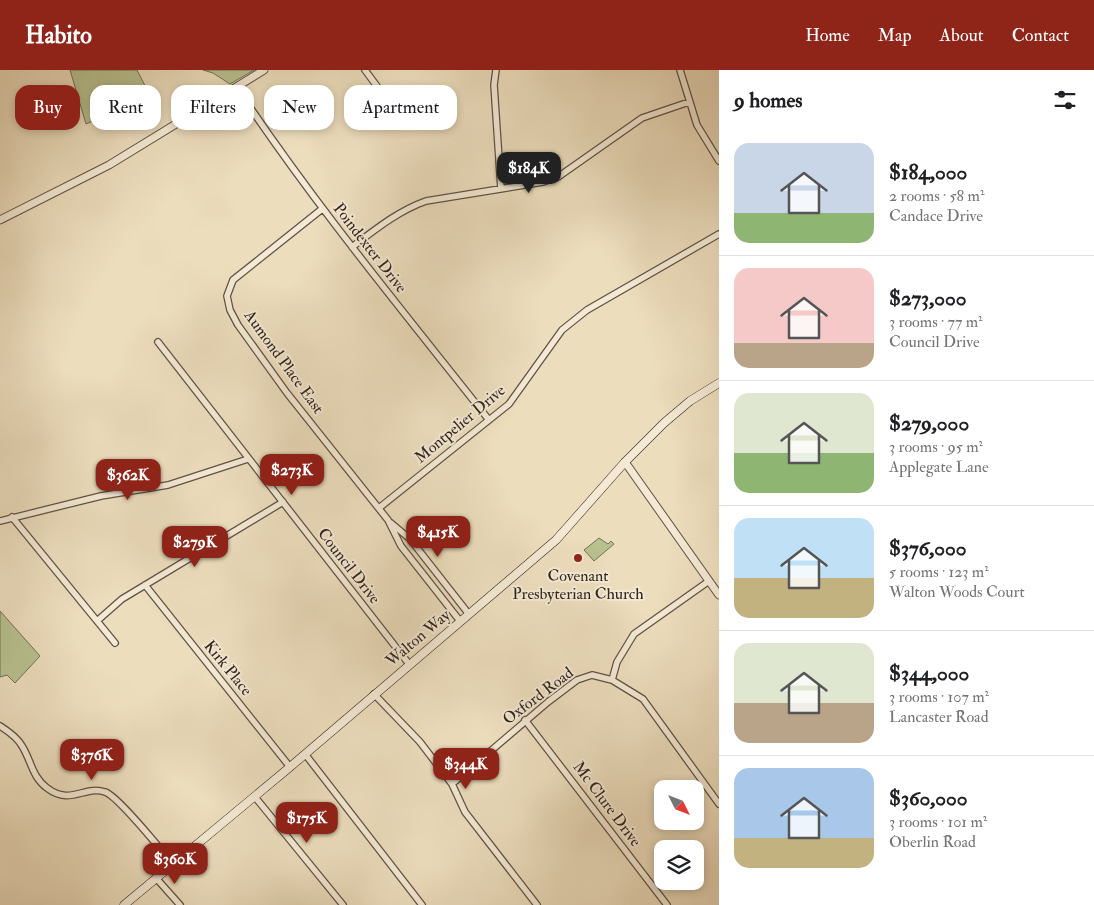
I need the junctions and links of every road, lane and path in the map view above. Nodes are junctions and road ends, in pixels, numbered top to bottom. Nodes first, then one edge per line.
1 (264, 70) edge
2 (366, 70) edge
3 (496, 70) edge
4 (680, 70) edge
5 (242, 85) edge
6 (376, 85) edge
7 (688, 102) junction
8 (254, 114) edge
9 (171, 128) edge
10 (719, 161) edge
11 (500, 189) junction
12 (322, 209) junction
13 (0, 220) edge
14 (719, 234) edge
15 (352, 247) junction
16 (158, 342) dead end
17 (719, 382) edge
18 (489, 420) junction
19 (248, 459) junction
20 (625, 462) junction
21 (283, 502) junction
22 (379, 508) junction
23 (12, 517) junction
24 (388, 520) junction
25 (0, 521) edge
26 (709, 581) junction
27 (145, 585) junction
28 (719, 595) edge
29 (468, 613) junction
30 (97, 621) junction
31 (460, 621) junction
32 (115, 643) dead end
33 (409, 664) junction
34 (612, 680) junction
35 (374, 694) junction
36 (525, 720) junction
37 (0, 726) edge
38 (305, 754) junction
39 (290, 768) junction
40 (452, 784) junction
41 (255, 797) junction
42 (719, 804) edge
43 (173, 864) junction
44 (156, 878) junction
45 (124, 905) edge
46 (180, 905) edge
47 (343, 905) edge
48 (422, 905) edge
49 (537, 905) edge
50 (667, 905) edge

1 - 5 street
2 - 6 street
3 - 11 street
4 - 7 street
7 - 10 street
7 - 11 street
8 - 12 street, Poindexter Drive
9 - 13 street
11 - 15 street
12 - 15 street, Poindexter Drive
12 - 22 street, Aumond Place East
14 - 18 street, Montpelier Drive
15 - 18 street, Poindexter Drive
16 - 19 street, Council Drive
17 - 20 main road, Walton Way
18 - 22 street, Montpelier Drive
19 - 21 street, Council Drive
19 - 23 street
20 - 26 street
20 - 29 main road, Walton Way
21 - 27 street
21 - 33 street, Council Drive
22 - 24 street, Aumond Place East
23 - 25 street
23 - 30 street
24 - 29 street, Aumond Place East
24 - 31 street, Aumond Place East
26 - 28 street
26 - 34 street
27 - 30 street
27 - 39 street, Kirk Place
29 - 31 main road, Walton Way
30 - 32 street
31 - 33 main road, Walton Way
33 - 35 main road, Walton Way
34 - 36 street, Oxford Road
34 - 42 street, Oxford Road
35 - 38 main road, Walton Way
35 - 40 street
36 - 40 street, Oxford Road
36 - 50 street, Mc Clure Drive
37 - 43 street
38 - 39 main road, Walton Way
38 - 48 street
39 - 41 main road, Walton Way
40 - 49 street
41 - 43 main road, Walton Way
41 - 47 street
43 - 44 main road, Walton Way
44 - 45 main road, Walton Way
44 - 46 street

